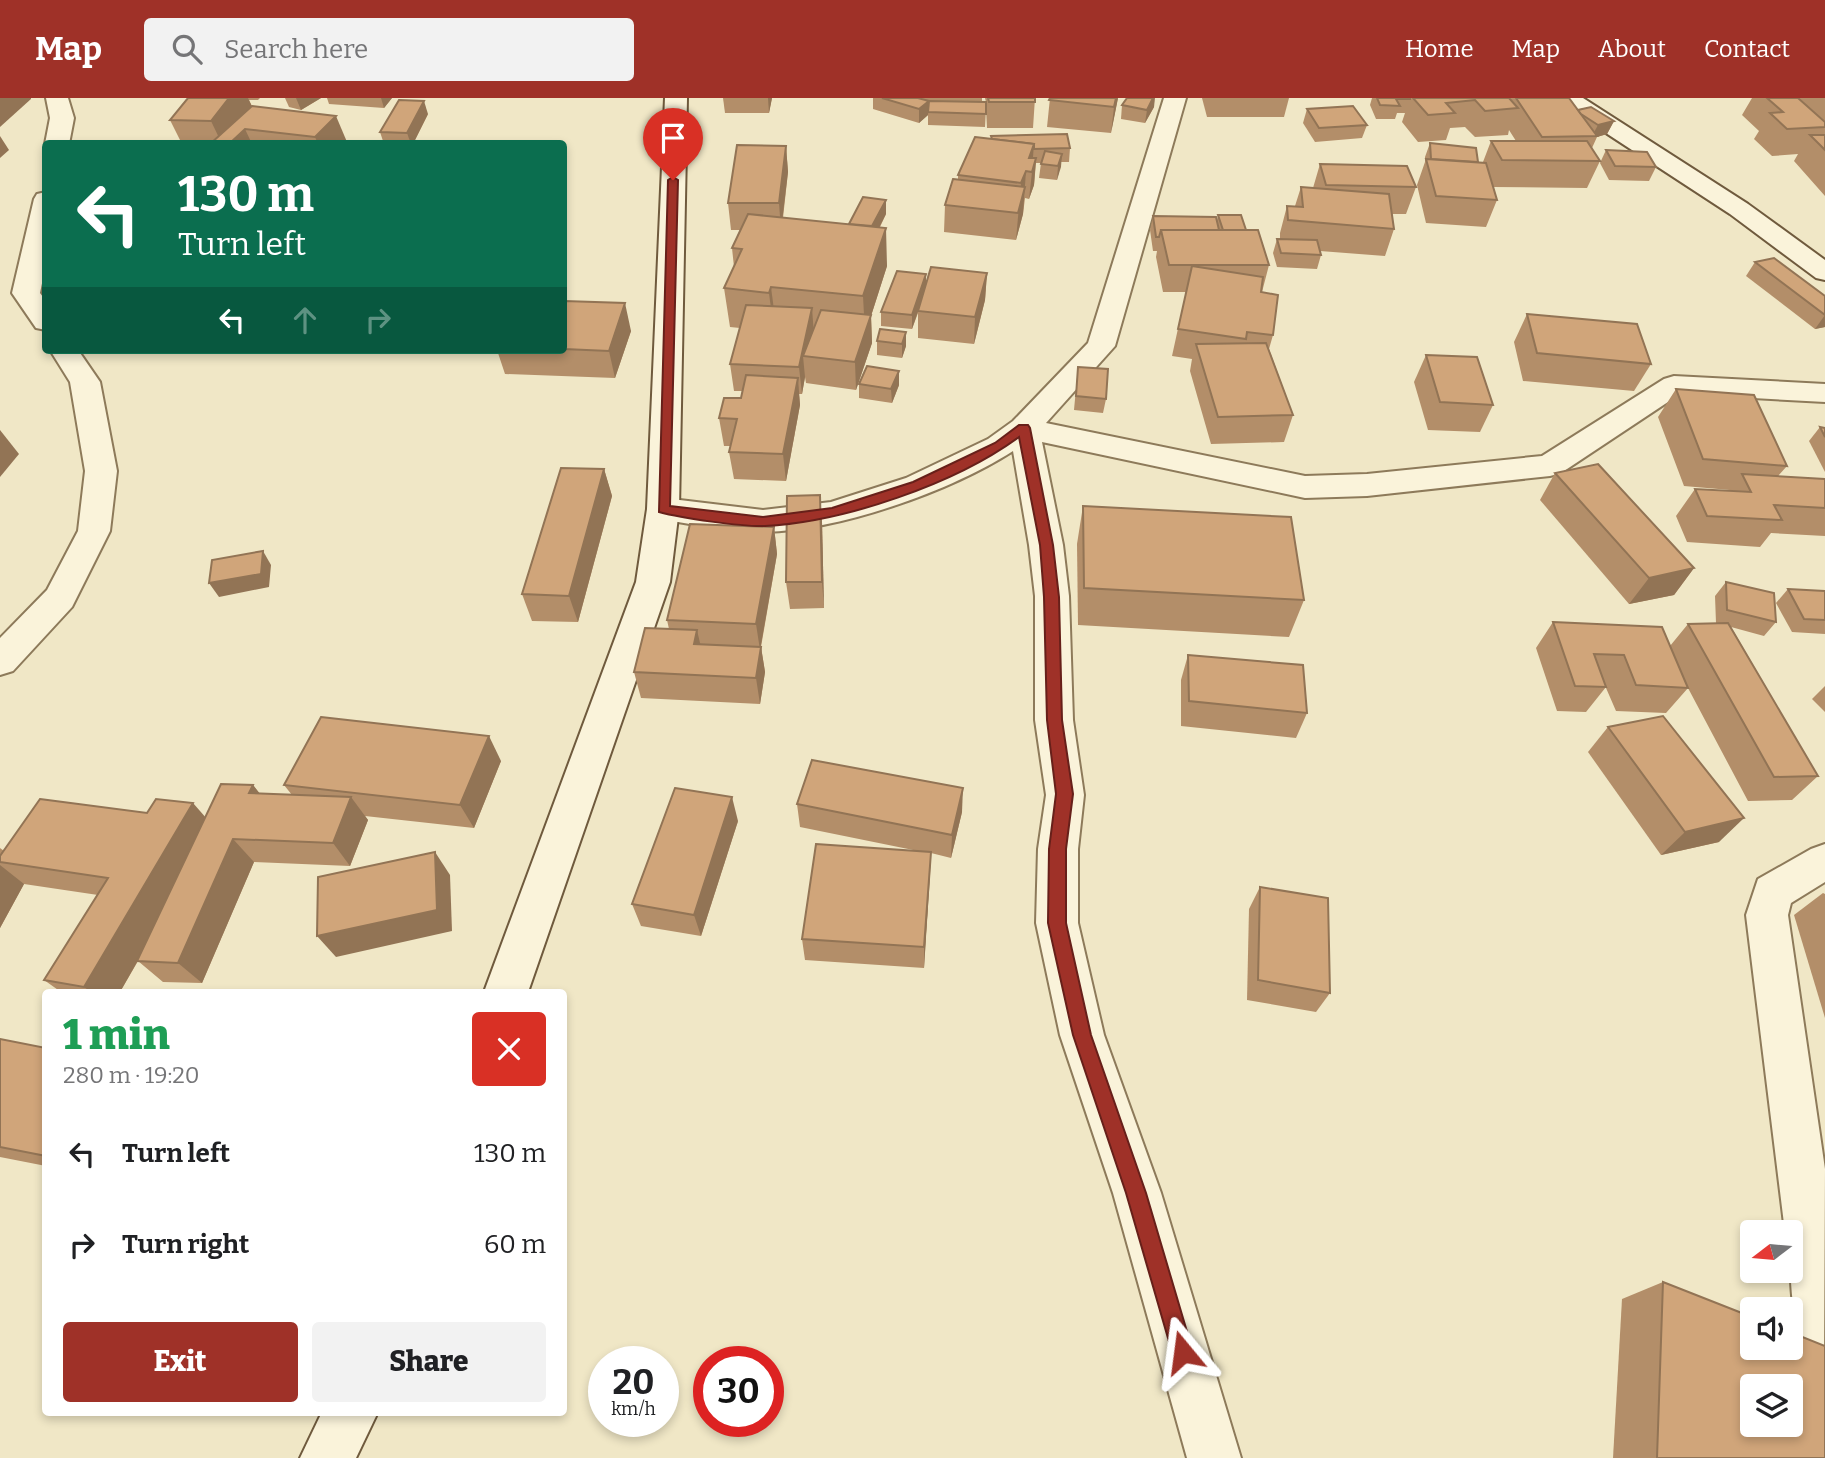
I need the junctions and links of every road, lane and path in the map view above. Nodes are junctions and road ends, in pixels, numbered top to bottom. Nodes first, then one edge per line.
1 (57, 98) edge
2 (676, 98) edge
3 (1175, 98) edge
4 (1568, 98) edge
5 (58, 140) edge
6 (42, 218) edge
7 (1825, 272) edge
8 (42, 316) edge
9 (67, 354) edge
10 (1825, 393) edge
11 (1024, 428) junction
12 (663, 509) junction
13 (0, 661) edge
14 (1825, 861) edge
15 (507, 989) edge
16 (1824, 1339) edge
17 (349, 1416) edge
18 (327, 1458) edge
19 (1214, 1458) edge

1 - 5 street
2 - 12 street
3 - 11 street
4 - 7 street
6 - 8 street
9 - 13 street
10 - 11 street
11 - 12 street
11 - 19 street
12 - 15 street
14 - 16 street
17 - 18 street

